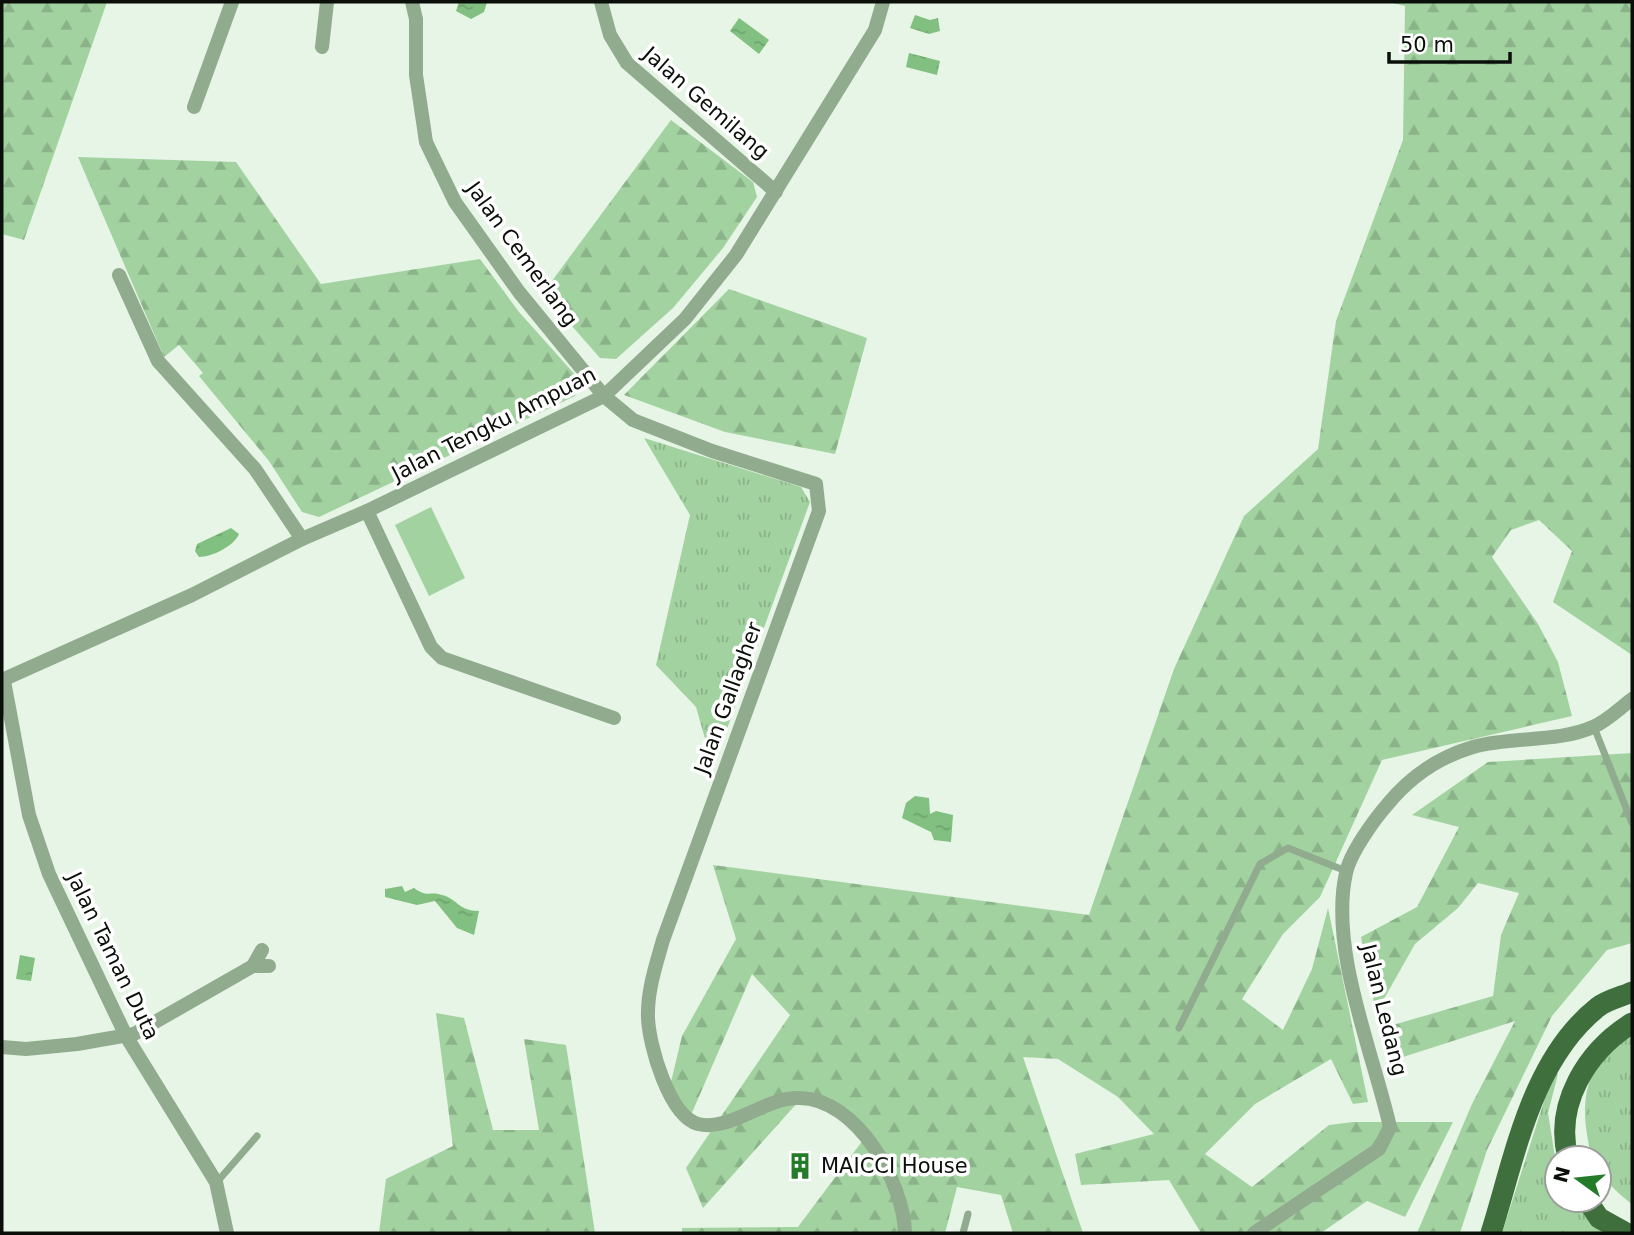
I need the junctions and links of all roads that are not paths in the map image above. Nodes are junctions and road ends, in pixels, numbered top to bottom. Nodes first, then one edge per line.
1 (232, 2) edge
2 (327, 2) edge
3 (412, 2) edge
4 (601, 2) edge
5 (883, 2) edge
6 (322, 47) dead end
7 (194, 107) dead end
8 (776, 192) junction
9 (119, 275) dead end
10 (604, 396) junction
11 (367, 511) junction
12 (302, 539) junction
13 (3, 681) edge
14 (1632, 699) edge
15 (614, 718) dead end
16 (1594, 727) junction
17 (1632, 823) edge
18 (1346, 871) junction
19 (262, 950) dead end
20 (253, 966) junction
21 (269, 966) dead end
22 (1632, 992) edge
23 (1632, 1023) edge
24 (1179, 1028) dead end
25 (126, 1036) junction
26 (2, 1047) edge
27 (257, 1136) dead end
28 (1567, 1144) edge
29 (216, 1182) junction
30 (968, 1214) dead end
31 (1596, 1214) edge
32 (227, 1233) edge
33 (905, 1233) edge
34 (963, 1233) edge
35 (1254, 1233) edge
36 (1491, 1233) edge
37 (1626, 1233) edge

1 - 7 street
2 - 6 street
3 - 10 street, Jalan Cemerlang
4 - 8 street, Jalan Gemilang
5 - 8 street, Jalan Tengku Ampuan
8 - 10 street, Jalan Tengku Ampuan
9 - 12 street
10 - 11 street, Jalan Tengku Ampuan
10 - 33 street, Jalan Gallagher
11 - 12 street, Jalan Tengku Ampuan
11 - 15 street
12 - 13 street, Jalan Tengku Ampuan
13 - 25 street, Jalan Taman Duta
14 - 16 street, Jalan Ledang
16 - 17 lane
16 - 18 street, Jalan Ledang
18 - 24 lane
18 - 35 street, Jalan Ledang
19 - 20 street
20 - 21 street
20 - 25 street
22 - 36 main road
23 - 28 main road
25 - 26 street
25 - 29 street, Jalan Taman Duta
27 - 29 lane
29 - 32 street, Jalan Taman Duta
30 - 34 lane
31 - 37 main road

